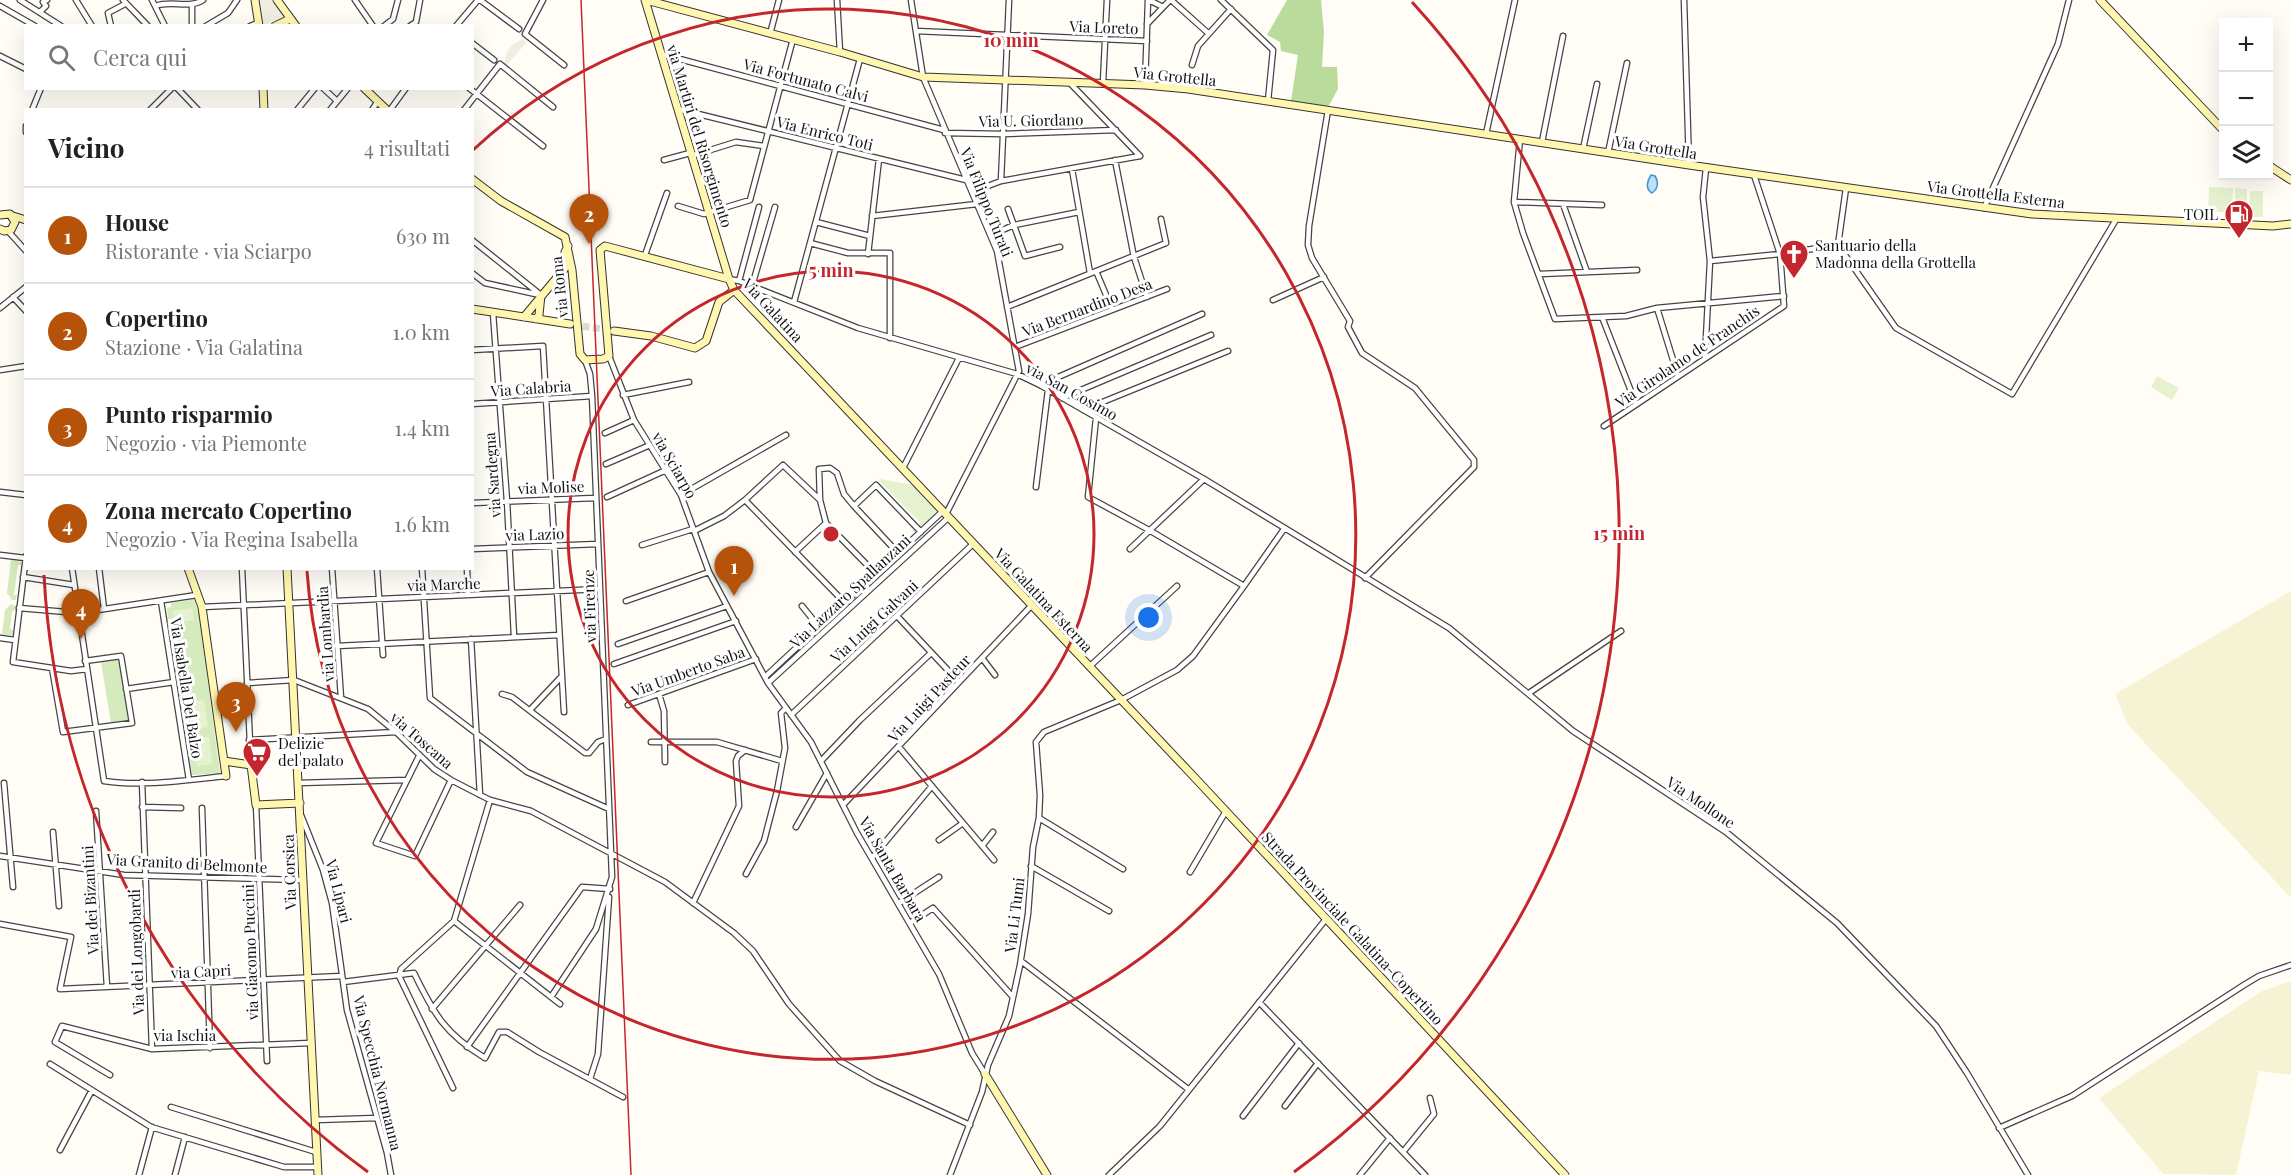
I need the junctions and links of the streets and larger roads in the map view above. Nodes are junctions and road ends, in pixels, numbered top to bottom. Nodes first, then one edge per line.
1 (20, 0) edge
2 (47, 0) edge
3 (76, 0) edge
4 (237, 0) edge
5 (255, 0) edge
6 (277, 0) edge
7 (355, 0) edge
8 (398, 0) edge
9 (420, 0) edge
10 (479, 0) edge
11 (543, 0) edge
12 (646, 0) edge
13 (779, 0) edge
14 (837, 0) edge
15 (911, 0) edge
16 (1009, 0) edge
17 (1107, 0) edge
18 (1149, 0) edge
19 (1170, 0) edge
20 (1221, 0) edge
21 (1515, 0) edge
22 (1684, 0) edge
23 (2069, 0) edge
24 (2100, 0) edge
25 (204, 1) edge
26 (124, 2) edge
27 (173, 2) edge
28 (154, 3) edge
29 (192, 4) junction
30 (0, 6) edge
31 (1163, 7) junction
32 (1231, 9) junction
33 (40, 12) junction
34 (290, 19) junction
35 (32, 24) edge
36 (58, 24) edge
37 (91, 24) edge
38 (111, 24) edge
39 (146, 24) edge
40 (164, 24) edge
41 (192, 24) edge
42 (209, 24) edge
43 (258, 24) edge
44 (279, 24) edge
45 (294, 24) edge
46 (372, 24) edge
47 (387, 24) edge
48 (412, 24) edge
49 (458, 24) edge
50 (1148, 24) junction
51 (519, 29) dead end
52 (916, 31) junction
53 (1208, 33) junction
54 (770, 34) junction
55 (1008, 35) junction
56 (1563, 36) dead end
57 (793, 39) junction
58 (1105, 39) junction
59 (1147, 41) junction
60 (474, 45) edge
61 (840, 52) junction
62 (662, 54) junction
63 (0, 56) edge
64 (860, 59) junction
65 (494, 60) dead end
66 (1626, 63) dead end
67 (564, 65) dead end
68 (1192, 65) dead end
69 (24, 68) edge
70 (923, 77) junction
71 (1007, 80) junction
72 (1069, 82) junction
73 (1103, 83) junction
74 (1597, 84) dead end
75 (780, 85) junction
76 (1145, 85) junction
77 (39, 90) edge
78 (170, 90) edge
79 (179, 90) edge
80 (263, 90) edge
81 (313, 90) edge
82 (325, 90) edge
83 (346, 90) edge
84 (366, 90) edge
85 (404, 90) edge
86 (471, 90) edge
87 (476, 94) junction
88 (337, 101) junction
89 (378, 101) junction
90 (1268, 101) junction
91 (847, 104) junction
92 (553, 107) dead end
93 (33, 108) edge
94 (152, 108) edge
95 (196, 108) edge
96 (264, 108) edge
97 (299, 108) edge
98 (332, 108) edge
99 (373, 108) edge
100 (386, 108) edge
101 (390, 108) edge
102 (466, 108) edge
103 (678, 110) junction
104 (1328, 110) junction
105 (2219, 127) edge
106 (1116, 130) junction
107 (768, 131) junction
108 (945, 131) junction
109 (1003, 134) junction
110 (1486, 134) junction
111 (1520, 139) junction
112 (1542, 142) junction
113 (543, 146) dead end
114 (764, 146) junction
115 (835, 148) junction
116 (1583, 149) junction
117 (1608, 153) junction
118 (691, 154) junction
119 (879, 159) junction
120 (664, 160) dead end
121 (1115, 160) junction
122 (1689, 165) junction
123 (1706, 168) junction
124 (2273, 168) edge
125 (1072, 169) junction
126 (1754, 175) junction
127 (966, 180) junction
128 (2290, 180) edge
129 (474, 181) edge
130 (1001, 181) junction
131 (1846, 188) junction
132 (972, 192) junction
133 (667, 193) dead end
134 (1514, 202) junction
135 (977, 204) junction
136 (1563, 204) junction
137 (1602, 205) dead end
138 (678, 206) dead end
139 (759, 207) dead end
140 (776, 207) dead end
141 (1984, 208) junction
142 (1008, 209) dead end
143 (708, 212) junction
144 (1079, 212) junction
145 (5, 214) edge
146 (872, 216) junction
147 (2117, 218) junction
148 (1161, 219) dead end
149 (24, 221) edge
150 (816, 222) junction
151 (24, 223) edge
152 (2289, 223) edge
153 (1014, 225) junction
154 (5, 231) edge
155 (991, 235) junction
156 (870, 236) junction
157 (474, 242) edge
158 (810, 243) junction
159 (1838, 245) junction
160 (1060, 247) dead end
161 (24, 249) edge
162 (868, 254) junction
163 (1780, 254) junction
164 (645, 255) junction
165 (1134, 257) junction
166 (1710, 261) junction
167 (568, 269) junction
168 (1637, 270) dead end
169 (1093, 272) junction
170 (1587, 272) junction
171 (1540, 274) junction
172 (474, 275) edge
173 (520, 277) junction
174 (563, 277) junction
175 (1324, 277) junction
176 (729, 279) junction
177 (555, 281) junction
178 (739, 281) junction
179 (573, 282) junction
180 (752, 286) junction
181 (24, 289) edge
182 (1167, 289) dead end
183 (734, 290) junction
184 (513, 291) junction
185 (541, 295) junction
186 (1784, 296) junction
187 (13, 297) junction
188 (1147, 297) junction
189 (1273, 300) dead end
190 (794, 302) junction
191 (1708, 303) junction
192 (538, 304) junction
193 (1007, 307) junction
194 (0, 308) edge
195 (24, 308) edge
196 (1657, 308) junction
197 (474, 309) edge
198 (1112, 309) junction
199 (493, 313) junction
200 (1202, 314) dead end
201 (524, 317) junction
202 (1602, 317) junction
203 (537, 319) junction
204 (550, 321) junction
205 (570, 324) tunnel mouth
206 (614, 331) tunnel mouth
207 (1211, 335) dead end
208 (890, 338) junction
209 (1015, 347) junction
210 (496, 348) junction
211 (474, 350) edge
212 (1228, 351) dead end
213 (609, 356) junction
214 (1705, 357) junction
215 (958, 358) junction
216 (585, 360) junction
217 (24, 366) edge
218 (0, 370) edge
219 (1017, 374) junction
220 (1678, 376) junction
221 (689, 382) dead end
222 (1040, 385) junction
223 (1048, 390) junction
224 (623, 395) junction
225 (592, 396) junction
226 (1062, 398) junction
227 (547, 399) junction
228 (499, 402) junction
229 (474, 404) edge
230 (1636, 404) junction
231 (1083, 410) junction
232 (1096, 418) junction
233 (634, 420) junction
234 (1604, 426) dead end
235 (605, 433) dead end
236 (786, 435) dead end
237 (650, 445) junction
238 (606, 464) dead end
239 (903, 468) junction
240 (666, 470) junction
241 (1204, 479) junction
242 (1036, 487) dead end
243 (0, 492) edge
244 (24, 495) edge
245 (681, 495) junction
246 (607, 497) dead end
247 (595, 498) junction
248 (553, 499) junction
249 (746, 500) junction
250 (820, 500) junction
251 (507, 501) junction
252 (474, 503) edge
253 (854, 506) junction
254 (946, 514) junction
255 (826, 523) junction
256 (1284, 529) junction
257 (693, 530) junction
258 (1149, 530) junction
259 (921, 532) junction
260 (598, 544) junction
261 (973, 544) junction
262 (642, 545) dead end
263 (554, 546) junction
264 (509, 547) junction
265 (474, 549) edge
266 (1130, 549) dead end
267 (795, 552) junction
268 (898, 553) junction
269 (0, 555) edge
270 (24, 557) edge
271 (24, 568) edge
272 (72, 570) edge
273 (99, 570) edge
274 (189, 570) edge
275 (242, 570) edge
276 (287, 570) edge
277 (332, 570) edge
278 (377, 570) edge
279 (422, 570) edge
280 (467, 570) edge
281 (709, 572) junction
282 (876, 574) junction
283 (23, 578) junction
284 (1365, 578) junction
285 (74, 585) junction
286 (1177, 586) dead end
287 (1244, 586) junction
288 (600, 589) junction
289 (557, 591) junction
290 (512, 593) junction
291 (197, 595) junction
292 (468, 595) junction
293 (423, 597) junction
294 (379, 598) junction
295 (161, 601) junction
296 (334, 601) junction
297 (626, 601) dead end
298 (289, 603) junction
299 (845, 603) junction
300 (244, 605) junction
301 (728, 606) junction
302 (802, 606) dead end
303 (1030, 606) junction
304 (19, 608) junction
305 (202, 608) junction
306 (104, 609) junction
307 (78, 613) junction
308 (897, 616) junction
309 (736, 621) junction
310 (819, 627) junction
311 (1621, 631) dead end
312 (559, 635) junction
313 (514, 636) junction
314 (0, 638) edge
315 (471, 639) junction
316 (15, 640) junction
317 (425, 641) junction
318 (381, 643) junction
319 (618, 644) dead end
320 (337, 646) junction
321 (931, 653) junction
322 (383, 655) dead end
323 (982, 658) junction
324 (756, 659) junction
325 (85, 661) junction
326 (614, 664) dead end
327 (1089, 667) junction
328 (51, 668) junction
329 (87, 669) junction
330 (995, 675) dead end
331 (562, 676) junction
332 (765, 677) junction
333 (294, 680) junction
334 (959, 681) junction
335 (174, 682) junction
336 (247, 682) junction
337 (768, 684) junction
338 (126, 689) junction
339 (1529, 693) junction
340 (501, 694) dead end
341 (658, 694) junction
342 (341, 698) junction
343 (1121, 700) junction
344 (628, 705) dead end
345 (786, 708) junction
346 (530, 710) junction
347 (564, 712) dead end
348 (791, 715) junction
349 (96, 728) junction
350 (396, 732) junction
351 (478, 735) junction
352 (297, 737) junction
353 (606, 739) junction
354 (249, 740) junction
355 (665, 741) junction
356 (651, 742) dead end
357 (899, 747) junction
358 (745, 750) junction
359 (419, 756) junction
360 (224, 761) junction
361 (782, 761) junction
362 (821, 761) junction
363 (665, 762) dead end
364 (251, 765) junction
365 (827, 773) junction
366 (226, 776) joint
367 (189, 780) junction
368 (407, 780) junction
369 (450, 780) junction
370 (142, 782) junction
371 (4, 783) dead end
372 (298, 783) junction
373 (932, 786) junction
374 (480, 795) junction
375 (490, 800) junction
376 (300, 803) junction
377 (256, 805) junction
378 (843, 805) junction
379 (142, 807) junction
380 (181, 808) dead end
381 (202, 808) dead end
382 (609, 809) junction
383 (96, 811) dead end
384 (1226, 812) junction
385 (301, 815) junction
386 (1039, 818) junction
387 (963, 823) junction
388 (796, 827) dead end
389 (53, 831) dead end
390 (993, 832) dead end
391 (939, 840) dead end
392 (982, 846) junction
393 (611, 852) junction
394 (0, 856) edge
395 (10, 857) junction
396 (872, 858) junction
397 (994, 860) dead end
398 (56, 864) junction
399 (1031, 866) junction
400 (1123, 869) dead end
401 (100, 871) junction
402 (1190, 872) dead end
403 (746, 874) dead end
404 (145, 876) junction
405 (204, 877) junction
406 (939, 877) dead end
407 (258, 879) junction
408 (303, 880) junction
409 (13, 887) dead end
410 (610, 889) junction
411 (693, 903) junction
412 (899, 903) junction
413 (520, 904) dead end
414 (59, 906) dead end
415 (1109, 911) dead end
416 (1326, 919) junction
417 (454, 921) junction
418 (910, 923) junction
419 (0, 924) edge
420 (608, 925) junction
421 (593, 933) junction
422 (485, 946) junction
423 (1021, 961) junction
424 (2291, 964) edge
425 (520, 973) junction
426 (399, 976) junction
427 (307, 978) junction
428 (343, 979) junction
429 (263, 980) junction
430 (208, 983) junction
431 (150, 985) junction
432 (107, 987) junction
433 (1012, 996) junction
434 (551, 997) junction
435 (1259, 1002) junction
436 (560, 1004) dead end
437 (432, 1010) junction
438 (311, 1043) junction
439 (1299, 1043) junction
440 (265, 1045) junction
441 (467, 1047) junction
442 (152, 1048) junction
443 (210, 1048) junction
444 (267, 1061) dead end
445 (1318, 1063) junction
446 (50, 1064) dead end
447 (985, 1074) junction
448 (110, 1076) dead end
449 (590, 1079) junction
450 (453, 1088) dead end
451 (1188, 1089) junction
452 (92, 1090) junction
453 (623, 1097) dead end
454 (1430, 1098) dead end
455 (1285, 1106) dead end
456 (171, 1107) dead end
457 (1243, 1116) dead end
458 (377, 1118) junction
459 (315, 1120) junction
460 (970, 1125) junction
461 (152, 1127) junction
462 (1999, 1128) junction
463 (185, 1137) junction
464 (1390, 1138) junction
465 (60, 1150) dead end
466 (316, 1152) junction
467 (1403, 1152) junction
468 (317, 1171) edge
469 (139, 1175) edge
470 (175, 1175) edge
471 (391, 1175) edge
472 (950, 1175) edge
473 (1047, 1175) edge
474 (1109, 1175) edge
475 (1360, 1175) edge
476 (1425, 1175) edge
477 (1565, 1175) edge
478 (2028, 1175) edge

1 - 33 street
2 - 33 street
3 - 37 street
4 - 42 street
5 - 43 street
6 - 34 street
7 - 46 street
8 - 47 street
9 - 48 street
10 - 49 street
10 - 51 street
11 - 67 street
12 - 54 street, Via Grottella
12 - 62 street, via Martiri del Risorgimento
13 - 54 street
14 - 61 street
15 - 52 street, Via Filippo Turati
16 - 55 street
17 - 58 street
18 - 31 street
18 - 50 street
19 - 31 street
19 - 53 street
20 - 32 street
21 - 110 street
22 - 122 street
23 - 141 street
24 - 105 street
25 - 29 street
26 - 38 street
26 - 39 street
27 - 28 street
27 - 29 street
28 - 40 street
29 - 41 street
30 - 35 street
31 - 50 street
32 - 53 street
32 - 90 street
33 - 36 street
34 - 44 street
34 - 45 street
50 - 59 street
52 - 55 street, Via Loreto
52 - 70 street, Via Filippo Turati
53 - 68 street
54 - 57 street, Via Grottella
55 - 58 street, Via Loreto
55 - 71 street
56 - 112 street
57 - 61 street, Via Grottella
57 - 75 street
58 - 59 street, Via Loreto
58 - 73 street
59 - 76 street
60 - 65 street
61 - 64 street, Via Grottella
62 - 75 street, Via Fortunato Calvi
62 - 103 street, via Martiri del Risorgimento
63 - 69 street
64 - 70 street, Via Grottella
64 - 91 street
66 - 117 street
70 - 71 street, Via Grottella
70 - 108 street, Via Filippo Turati
71 - 72 street, Via Grottella
71 - 109 street
72 - 73 street, Via Grottella
72 - 106 street
73 - 76 street, Via Grottella
74 - 116 street
75 - 91 street, Via Fortunato Calvi
75 - 107 street
76 - 90 street, Via Grottella
77 - 93 street
78 - 94 street
79 - 95 street
80 - 96 street
81 - 97 street
82 - 88 street
83 - 88 street
84 - 89 street
85 - 101 street
86 - 87 street
87 - 92 street
87 - 102 street
87 - 113 street
88 - 98 street
89 - 99 street
89 - 100 street
90 - 104 street, Via Grottella
91 - 108 street, Via Fortunato Calvi
91 - 115 street
103 - 107 street, Via Enrico Toti
103 - 118 street, via Martiri del Risorgimento
104 - 110 street, Via Grottella
104 - 175 street
106 - 109 street, Via U. Giordano
106 - 121 street
107 - 114 street
107 - 115 street, Via Enrico Toti
108 - 109 street, Via U. Giordano
108 - 127 street, Via Filippo Turati
109 - 130 street
110 - 111 street, Via Grottella
111 - 112 street, Via Grottella
111 - 134 street
112 - 116 street, Via Grottella
114 - 118 street
114 - 143 street
115 - 119 street, Via Enrico Toti
115 - 150 street
116 - 117 street, Via Grottella
117 - 122 street, Via Grottella
118 - 120 street
118 - 143 street, via Martiri del Risorgimento
119 - 127 street, Via Enrico Toti
119 - 146 street
121 - 125 street
121 - 165 street
122 - 123 street, Via Grottella
123 - 126 street, Via Grottella Esterna
123 - 166 street
124 - 128 street
125 - 130 street
125 - 144 street
126 - 131 street, Via Grottella Esterna
126 - 163 street
127 - 132 street, Via Filippo Turati
129 - 167 street, via Roma
130 - 132 street
131 - 141 street, Via Grottella Esterna
131 - 159 street
132 - 135 street, Via Filippo Turati
133 - 164 street
134 - 136 street
134 - 171 street
135 - 146 street
135 - 155 street, Via Filippo Turati
136 - 137 street
136 - 170 street
138 - 143 street
139 - 178 street
140 - 180 street
141 - 147 street, Via Grottella Esterna
142 - 153 street
143 - 176 street, via Martiri del Risorgimento
144 - 153 street
144 - 169 street
145 - 149 street
145 - 154 street
146 - 156 street
147 - 152 street, Via Grottella Esterna
147 - 159 street
148 - 165 street
150 - 156 street
150 - 158 street
151 - 154 street
153 - 155 street
153 - 160 street
154 - 161 street
155 - 193 street, Via Filippo Turati
156 - 162 street
157 - 173 street
158 - 162 street
158 - 190 street
159 - 163 street
162 - 208 street
163 - 166 street
163 - 186 street
164 - 176 street, Via Galatina
164 - 213 street, Via Galatina
165 - 169 street
165 - 188 street
166 - 191 street
167 - 174 street
167 - 177 street
167 - 179 street, via Roma
168 - 170 street
169 - 193 street
169 - 198 street
170 - 171 street
171 - 202 street
172 - 184 street
173 - 184 street
173 - 185 street
174 - 177 street
174 - 179 street
175 - 189 street
175 - 284 street
176 - 178 street, via San Cosimo
176 - 183 street, Via Galatina
177 - 185 street
178 - 180 street, via San Cosimo
179 - 216 street, via Roma
180 - 190 street, via San Cosimo
181 - 187 street
182 - 188 street, Via Bernardino Desa
183 - 206 street
183 - 239 street, Via Galatina
184 - 185 street
185 - 192 street
186 - 191 street
186 - 214 street, Via Girolamo de Franchis
187 - 194 street
187 - 195 street
188 - 198 street, Via Bernardino Desa
190 - 208 street, via San Cosimo
191 - 196 street
191 - 214 street
192 - 201 street
192 - 203 street
192 - 204 street
193 - 209 street, Via Filippo Turati
196 - 202 street
196 - 220 street
197 - 199 street
198 - 209 street, Via Bernardino Desa
199 - 201 street
199 - 210 street, via Sardegna
200 - 222 street
201 - 203 street
202 - 230 street
203 - 204 street
204 - 205 street
207 - 226 street
208 - 215 street, via San Cosimo
209 - 219 street, Via Filippo Turati
210 - 211 street
210 - 227 street
210 - 228 street, via Sardegna
212 - 231 street
213 - 216 street
213 - 224 street, via Sciarpo
214 - 220 street, Via Girolamo de Franchis
215 - 219 street, via San Cosimo
215 - 239 street
216 - 225 street, via Firenze
217 - 218 street
219 - 222 street, via San Cosimo
219 - 254 street
220 - 230 street, Via Girolamo de Franchis
221 - 224 street
222 - 223 street, via San Cosimo
223 - 226 street, via San Cosimo
223 - 242 street
224 - 233 street, via Sciarpo
225 - 227 street, Via Calabria
225 - 247 street, via Firenze
226 - 231 street, via San Cosimo
227 - 228 street, Via Calabria
227 - 248 street
228 - 229 street, Via Calabria
228 - 251 street, via Sardegna
230 - 234 street, Via Girolamo de Franchis
231 - 232 street, via San Cosimo
232 - 241 street, via San Cosimo
232 - 258 street
233 - 235 street
233 - 237 street, via Sciarpo
236 - 245 street
237 - 238 street
237 - 240 street, via Sciarpo
239 - 254 street, Via Galatina
240 - 245 street, via Sciarpo
240 - 246 street
241 - 256 street, via San Cosimo
241 - 258 street
243 - 244 street
245 - 257 street, via Sciarpo
247 - 248 street, via Molise
247 - 260 street, via Firenze
248 - 251 street, via Molise
248 - 263 street
249 - 250 street
249 - 257 street
249 - 267 street
250 - 253 street
250 - 255 street
251 - 252 street, via Molise
251 - 264 street, via Sardegna
253 - 259 street
253 - 268 street
254 - 259 street, Via Lazzaro Spallanzani
254 - 261 street, Via Galatina Esterna
254 - 337 street, Via Lazzaro Spallanzani
255 - 267 street
255 - 282 street
256 - 284 street, Via Mollone
256 - 287 street
257 - 262 street
257 - 281 street, via Sciarpo
258 - 266 street
258 - 287 street
259 - 268 street, Via Lazzaro Spallanzani
260 - 263 street, via Lazio
260 - 288 street, via Firenze
261 - 303 street, Via Galatina Esterna
261 - 308 street, Via Luigi Galvani
263 - 264 street, via Lazio
263 - 289 street
264 - 265 street, via Lazio
264 - 290 street, via Sardegna
267 - 299 street
268 - 282 street, Via Lazzaro Spallanzani
269 - 270 street
271 - 283 street
272 - 285 street
273 - 306 street
274 - 291 street
275 - 300 street
276 - 298 street, Via Corsica
277 - 296 street, via Lombardia
278 - 294 street
279 - 293 street
280 - 292 street
281 - 297 street
281 - 301 street, via Sciarpo
282 - 299 street, Via Lazzaro Spallanzani
283 - 285 street
283 - 304 street
284 - 339 street, Via Mollone
285 - 307 street
286 - 327 street
287 - 343 street
288 - 289 street, via Marche
288 - 353 street, via Firenze
289 - 290 street, via Marche
289 - 312 street
290 - 292 street, via Marche
290 - 313 street, via Sardegna
291 - 295 street
291 - 305 street
292 - 293 street, via Marche
293 - 294 street, via Marche
293 - 317 street
294 - 296 street, via Marche
294 - 318 street
295 - 306 street
295 - 335 street, Via Isabella Del Balzo
296 - 298 street, via Marche
296 - 320 street, via Lombardia
298 - 300 street
298 - 333 street, Via Corsica
299 - 310 street, Via Lazzaro Spallanzani
300 - 305 street
300 - 336 street
301 - 309 street, via Sciarpo
301 - 319 street
302 - 310 street
303 - 323 street, Via Luigi Pasteur
303 - 327 street, Via Galatina Esterna
304 - 307 street
304 - 316 street
305 - 360 street
306 - 307 street
307 - 325 street
308 - 321 street
308 - 348 street, Via Luigi Galvani
309 - 324 street, via Sciarpo
309 - 326 street
310 - 332 street, Via Lazzaro Spallanzani
311 - 339 street
312 - 313 street
312 - 331 street
313 - 315 street
314 - 316 street
315 - 317 street
315 - 351 street
316 - 328 street
317 - 318 street
317 - 351 street
318 - 320 street
318 - 322 street
320 - 342 street, via Lombardia
321 - 334 street
321 - 362 street
323 - 330 street
323 - 334 street, Via Luigi Pasteur
324 - 332 street, via Sciarpo
324 - 341 street, Via Umberto Saba
325 - 329 street
325 - 338 street
327 - 343 street, Via Galatina Esterna
328 - 329 street
328 - 349 street
329 - 349 street
331 - 346 street
331 - 347 street
332 - 337 street, via Sciarpo
333 - 336 street, via Toscana
333 - 342 street, via Toscana
333 - 352 street, Via Corsica
334 - 357 street, Via Luigi Pasteur
335 - 338 street
335 - 367 street, Via Isabella Del Balzo
336 - 354 street
337 - 345 street, Via Santa Barbara
338 - 349 street
339 - 462 street, Via Mollone
340 - 346 street
341 - 344 street, Via Umberto Saba
341 - 355 street
342 - 350 street, via Toscana
343 - 384 street, Strada Provinciale Galatina-Copertino
343 - 386 street, Via Li Tumi
345 - 348 street, Via Santa Barbara
345 - 361 street
346 - 353 street
348 - 362 street, Via Santa Barbara
349 - 370 street
350 - 352 street
350 - 359 street, via Toscana
351 - 374 street
351 - 382 street
352 - 354 street
352 - 372 street, Via Corsica
353 - 382 street, via Firenze
354 - 364 street
355 - 356 street
355 - 358 street
355 - 363 street
357 - 373 street
357 - 378 street, Via Luigi Pasteur
358 - 361 street
358 - 411 street
359 - 368 street
359 - 369 street, via Toscana
360 - 364 street
360 - 366 street
361 - 403 street
362 - 365 street, Via Santa Barbara
364 - 377 street
365 - 378 street, Via Santa Barbara
365 - 388 street
366 - 367 street
367 - 370 street
368 - 369 street
368 - 372 street
369 - 374 street, via Toscana
370 - 379 street, Via dei Longobardi
371 - 395 street
372 - 376 street, Via Corsica
373 - 387 street
373 - 396 street
374 - 375 street, via Toscana
375 - 393 street, via Toscana
375 - 417 street
376 - 377 street
376 - 385 street, Via Corsica
377 - 407 street, via Giacomo Puccini
378 - 396 street, Via Santa Barbara
379 - 380 street
379 - 404 street, Via dei Longobardi
381 - 405 street
382 - 393 street, via Firenze
383 - 401 street, Via dei Bizantini
384 - 402 street
384 - 416 street, Strada Provinciale Galatina-Copertino
385 - 408 street, Via Corsica
385 - 428 street, Via Lipari
386 - 399 street, Via Li Tumi
386 - 400 street
387 - 391 street
387 - 392 street
389 - 398 street
390 - 392 street
392 - 397 street
393 - 410 street, via Firenze
393 - 411 street, via Toscana
394 - 395 street, Via Granito di Belmonte
395 - 398 street, Via Granito di Belmonte
395 - 409 street
396 - 412 street, Via Santa Barbara
398 - 401 street, Via Granito di Belmonte
398 - 414 street
399 - 415 street
399 - 423 street, Via Li Tumi
401 - 404 street, Via Granito di Belmonte
401 - 432 street, Via dei Bizantini
404 - 405 street, Via Granito di Belmonte
404 - 431 street, Via dei Longobardi
405 - 407 street, Via Granito di Belmonte
405 - 430 street
406 - 412 street
407 - 408 street, Via Granito di Belmonte
407 - 429 street, via Giacomo Puccini
408 - 427 street, Via Corsica
410 - 420 street, via Firenze
410 - 421 street
410 - 425 street
411 - 460 street, via Toscana
412 - 418 street, Via Santa Barbara
413 - 422 street
416 - 435 street
416 - 477 street, Strada Provinciale Galatina-Copertino
417 - 422 street
417 - 426 street
418 - 433 street
418 - 447 street, Via Santa Barbara
419 - 432 street, via Capri
420 - 421 street
420 - 449 street, via Firenze
421 - 434 street
422 - 425 street
422 - 437 street
423 - 433 street, Via Li Tumi
423 - 451 street
424 - 462 street
425 - 434 street
425 - 441 street
426 - 428 street, via Capri
426 - 437 street
426 - 450 street
427 - 428 street, via Capri
427 - 429 street, via Capri
427 - 438 street, Via Corsica
428 - 458 street, Via Specchia Normanna
429 - 430 street, via Capri
429 - 440 street, via Giacomo Puccini
430 - 431 street, via Capri
430 - 443 street
431 - 432 street, via Capri
431 - 442 street, Via dei Longobardi
433 - 447 street, Via Li Tumi
434 - 436 street
435 - 439 street
435 - 451 street
437 - 441 street
438 - 440 street, via Ischia
438 - 459 street, Via Corsica
439 - 445 street
439 - 457 street
440 - 443 street, via Ischia
440 - 444 street, via Giacomo Puccini
441 - 449 street
442 - 443 street, via Ischia
442 - 448 street, via Ischia
445 - 455 street
445 - 464 street
446 - 452 street
447 - 460 street, Via Li Tumi
447 - 473 street
449 - 453 street
451 - 474 street
452 - 461 street
452 - 465 street
454 - 467 street
456 - 466 street
458 - 459 street
458 - 471 street, Via Specchia Normanna
459 - 466 street, Via Corsica
460 - 472 street, Via Li Tumi
461 - 463 street
461 - 469 street
462 - 478 street, Via Mollone
463 - 468 street
463 - 470 street
464 - 467 street
464 - 475 street
466 - 468 street, Via Corsica
467 - 476 street

